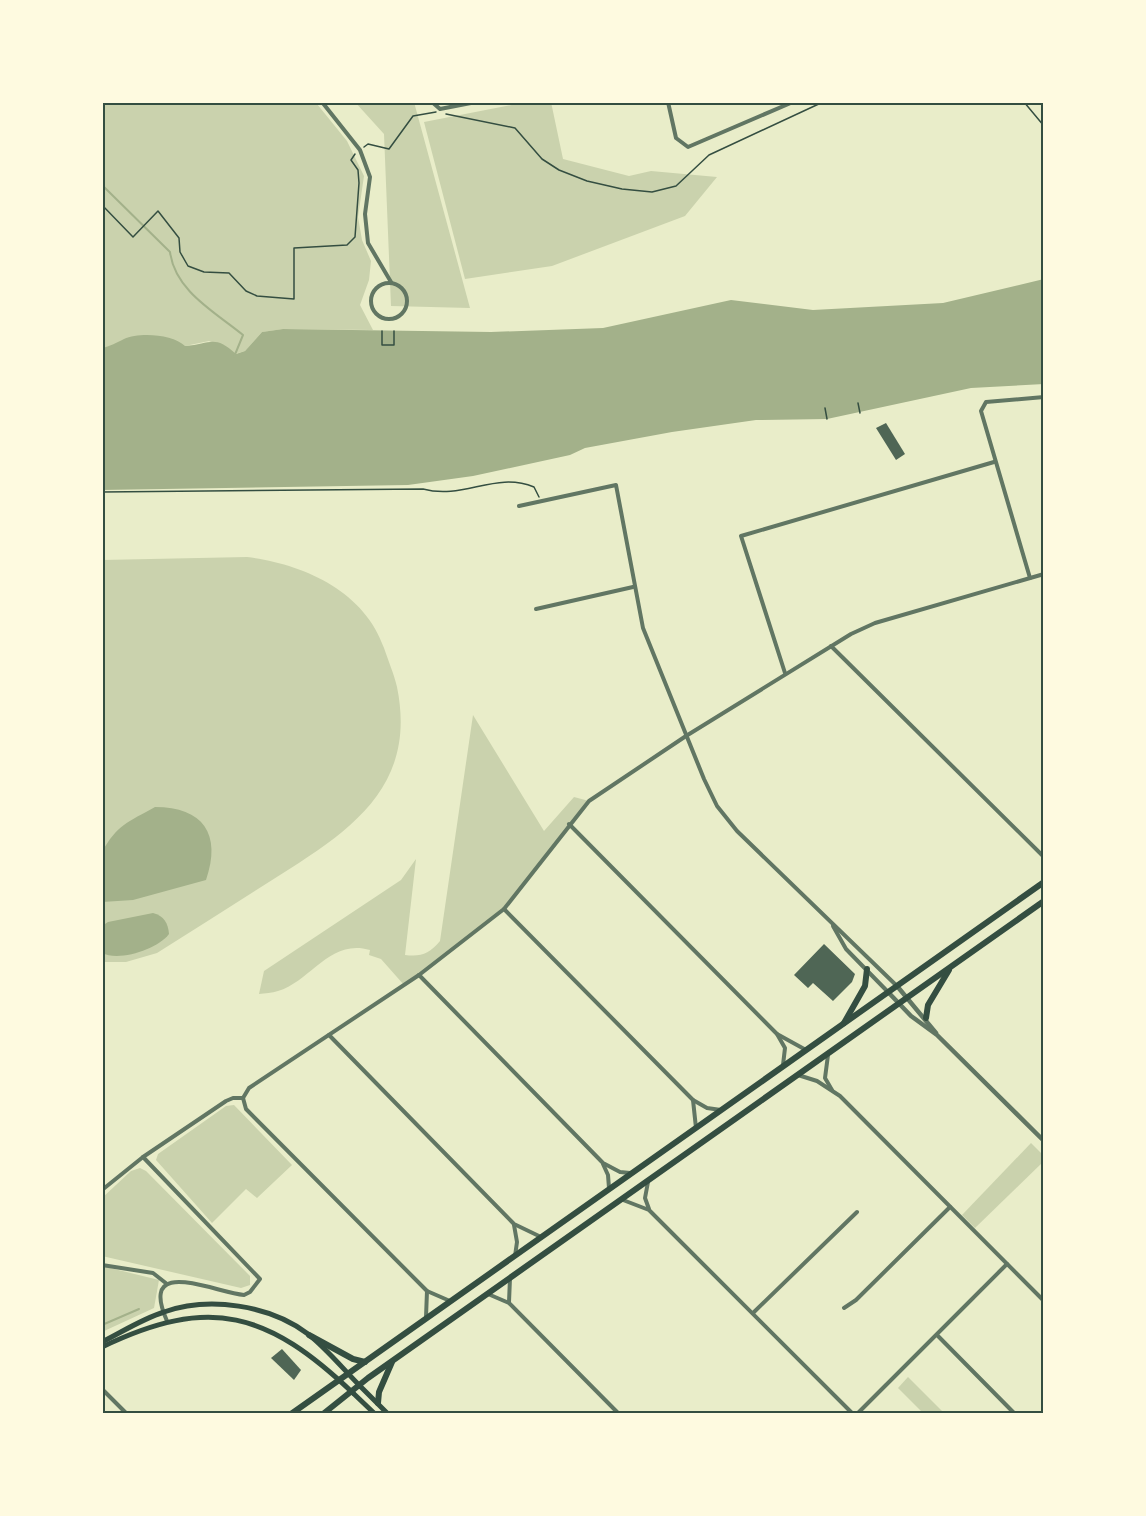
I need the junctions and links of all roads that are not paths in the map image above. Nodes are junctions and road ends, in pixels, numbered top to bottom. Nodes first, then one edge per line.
1 (322, 102) edge
2 (432, 102) edge
3 (477, 102) edge
4 (668, 102) edge
5 (793, 102) edge
6 (391, 282) junction
7 (1044, 396) edge
8 (994, 462) junction
9 (519, 506) dead end
10 (1043, 576) edge
11 (1030, 578) junction
12 (633, 587) junction
13 (536, 609) dead end
14 (831, 646) junction
15 (785, 674) junction
16 (686, 736) junction
17 (569, 824) junction
18 (1044, 858) edge
19 (1044, 882) edge
20 (1044, 901) edge
21 (504, 909) junction
22 (832, 923) junction
23 (951, 967) junction
24 (867, 969) junction
25 (418, 975) junction
26 (897, 986) junction
27 (888, 992) junction
28 (908, 997) junction
29 (899, 1004) junction
30 (926, 1018) junction
31 (844, 1023) junction
32 (777, 1034) junction
33 (329, 1035) junction
34 (937, 1035) junction
35 (806, 1050) junction
36 (828, 1053) junction
37 (783, 1066) junction
38 (798, 1075) junction
39 (833, 1090) junction
40 (243, 1098) junction
41 (693, 1100) junction
42 (720, 1110) junction
43 (696, 1128) junction
44 (1044, 1142) edge
45 (143, 1157) junction
46 (603, 1163) junction
47 (633, 1173) junction
48 (649, 1181) junction
49 (609, 1189) junction
50 (102, 1190) edge
51 (621, 1200) junction
52 (950, 1207) junction
53 (649, 1210) junction
54 (857, 1212) dead end
55 (514, 1224) junction
56 (541, 1237) junction
57 (515, 1256) junction
58 (1007, 1264) junction
59 (102, 1265) edge
60 (510, 1278) junction
61 (166, 1284) junction
62 (427, 1291) junction
63 (487, 1294) junction
64 (451, 1301) junction
65 (1044, 1301) edge
66 (509, 1303) junction
67 (844, 1308) dead end
68 (163, 1312) junction
69 (753, 1313) junction
70 (426, 1318) junction
71 (167, 1321) junction
72 (309, 1335) junction
73 (937, 1335) junction
74 (102, 1342) edge
75 (102, 1347) edge
76 (365, 1362) junction
77 (393, 1362) junction
78 (348, 1374) junction
79 (339, 1380) junction
80 (360, 1386) junction
81 (102, 1389) edge
82 (353, 1393) junction
83 (378, 1403) junction
84 (127, 1414) edge
85 (291, 1414) edge
86 (323, 1414) edge
87 (375, 1414) edge
88 (388, 1414) edge
89 (619, 1414) edge
90 (855, 1414) edge
91 (1015, 1414) edge

1 - 6 street
2 - 3 street
4 - 5 street
6 - 6 street
7 - 8 street
8 - 11 street
8 - 15 street
9 - 12 street
10 - 11 street
11 - 14 street
12 - 13 street
12 - 16 street
14 - 15 street
14 - 18 street
15 - 16 street
16 - 17 street
16 - 22 street
17 - 21 street
17 - 32 street
19 - 26 highway
20 - 23 highway
21 - 25 street
21 - 41 street
22 - 24 street
22 - 26 street
23 - 28 highway
23 - 30 highway
24 - 27 street
24 - 31 highway
25 - 33 street
25 - 46 street
26 - 27 highway
26 - 28 street
27 - 29 street
27 - 31 highway
28 - 29 highway
28 - 30 street
29 - 34 street
29 - 36 highway
30 - 34 street
31 - 35 highway
32 - 35 street
32 - 37 street
33 - 40 street
33 - 55 street
34 - 44 street
35 - 37 highway
36 - 38 highway
36 - 39 street
37 - 42 highway
38 - 39 street
38 - 48 highway
39 - 52 street
40 - 45 street
40 - 62 street
41 - 42 street
41 - 43 street
42 - 43 highway
43 - 47 highway
45 - 50 street
45 - 61 street
46 - 47 street
46 - 49 street
47 - 49 highway
48 - 51 highway
48 - 53 street
49 - 56 highway
51 - 53 street
51 - 60 highway
52 - 58 street
52 - 67 street
53 - 69 street
54 - 69 street
55 - 56 street
55 - 57 street
56 - 57 highway
57 - 64 highway
58 - 65 street
58 - 73 street
59 - 61 street
60 - 63 highway
60 - 66 street
61 - 68 street
62 - 64 street
62 - 70 street
63 - 66 street
63 - 77 highway
64 - 70 highway
66 - 89 street
68 - 71 street
68 - 72 main road
68 - 74 main road
69 - 90 street
70 - 76 highway
71 - 75 main road
71 - 79 main road
72 - 76 highway
72 - 78 main road
73 - 90 street
73 - 91 street
76 - 78 highway
77 - 80 highway
77 - 83 highway
78 - 79 highway
78 - 80 main road
79 - 82 main road
79 - 85 highway
80 - 82 highway
80 - 83 main road
81 - 84 street
82 - 86 highway
82 - 87 main road
83 - 88 main road

